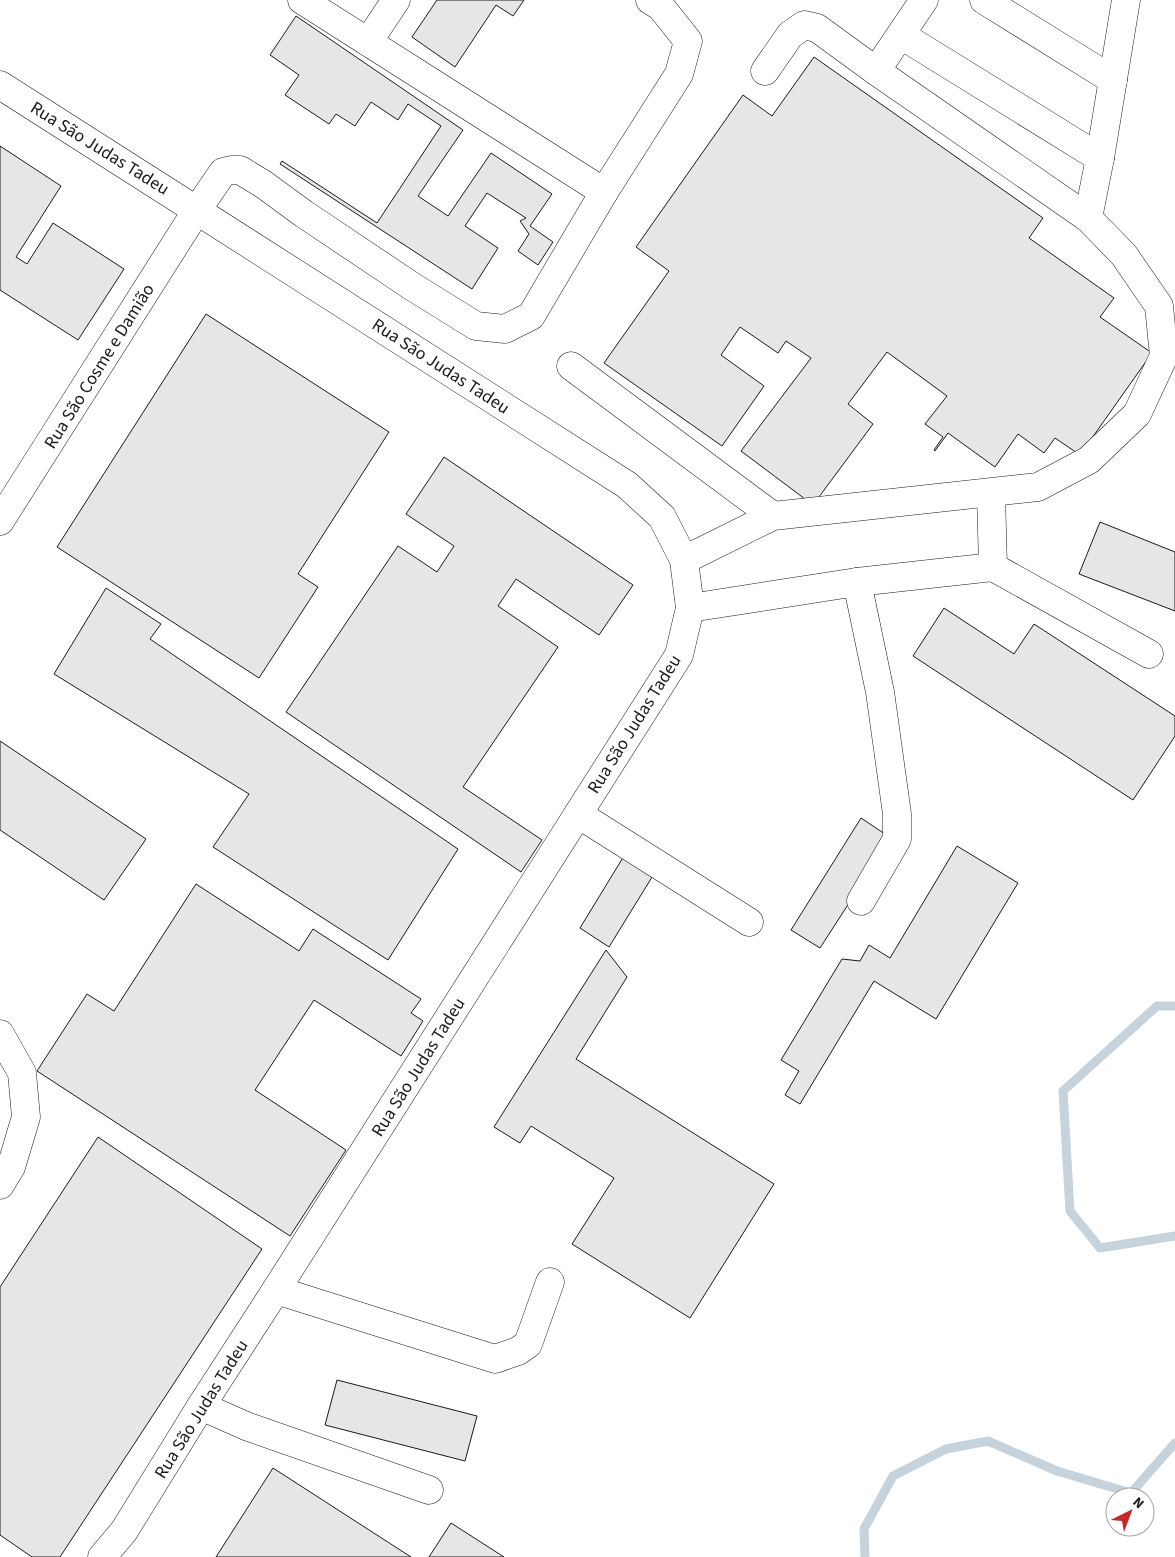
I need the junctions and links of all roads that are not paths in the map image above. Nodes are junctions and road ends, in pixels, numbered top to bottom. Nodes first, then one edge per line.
1 (302, 0) edge
2 (396, 0) edge
3 (650, 0) edge
4 (924, 0) edge
5 (984, 0) edge
6 (1120, 3) edge
7 (901, 35) junction
8 (368, 42) junction
9 (765, 71) dead end
10 (876, 71) junction
11 (1113, 80) junction
12 (0, 85) edge
13 (1100, 158) junction
14 (604, 192) junction
15 (197, 210) junction
16 (1088, 218) junction
17 (571, 366) dead end
18 (991, 492) junction
19 (773, 516) junction
20 (0, 521) edge
21 (684, 560) junction
22 (993, 567) junction
23 (857, 582) junction
24 (690, 608) junction
25 (1149, 654) dead end
26 (578, 814) junction
27 (861, 901) dead end
28 (749, 922) dead end
29 (0, 1034) edge
30 (0, 1185) edge
31 (550, 1282) dead end
32 (276, 1290) junction
33 (201, 1406) junction
34 (429, 1490) dead end
35 (102, 1557) edge

1 - 8 street
2 - 8 street
3 - 14 street, Rua São Cosme e Damião
4 - 7 street
5 - 11 street
6 - 11 street
7 - 10 street
7 - 13 street
8 - 14 street
9 - 10 street
10 - 16 street
11 - 13 street
12 - 15 street, Rua São Judas Tadeu
13 - 16 street
14 - 15 street, Rua São Cosme e Damião
15 - 20 street, Rua São Cosme e Damião
15 - 21 street, Rua São Judas Tadeu
16 - 18 street
17 - 19 street
18 - 19 street
18 - 22 street
19 - 21 street
21 - 24 street, Rua São Judas Tadeu
22 - 23 street
22 - 25 street
23 - 24 street
23 - 27 street
24 - 26 street, Rua São Judas Tadeu
26 - 28 street
26 - 32 street, Rua São Judas Tadeu
29 - 30 street
31 - 32 street
32 - 33 street, Rua São Judas Tadeu
33 - 34 street
33 - 35 street, Rua São Judas Tadeu

